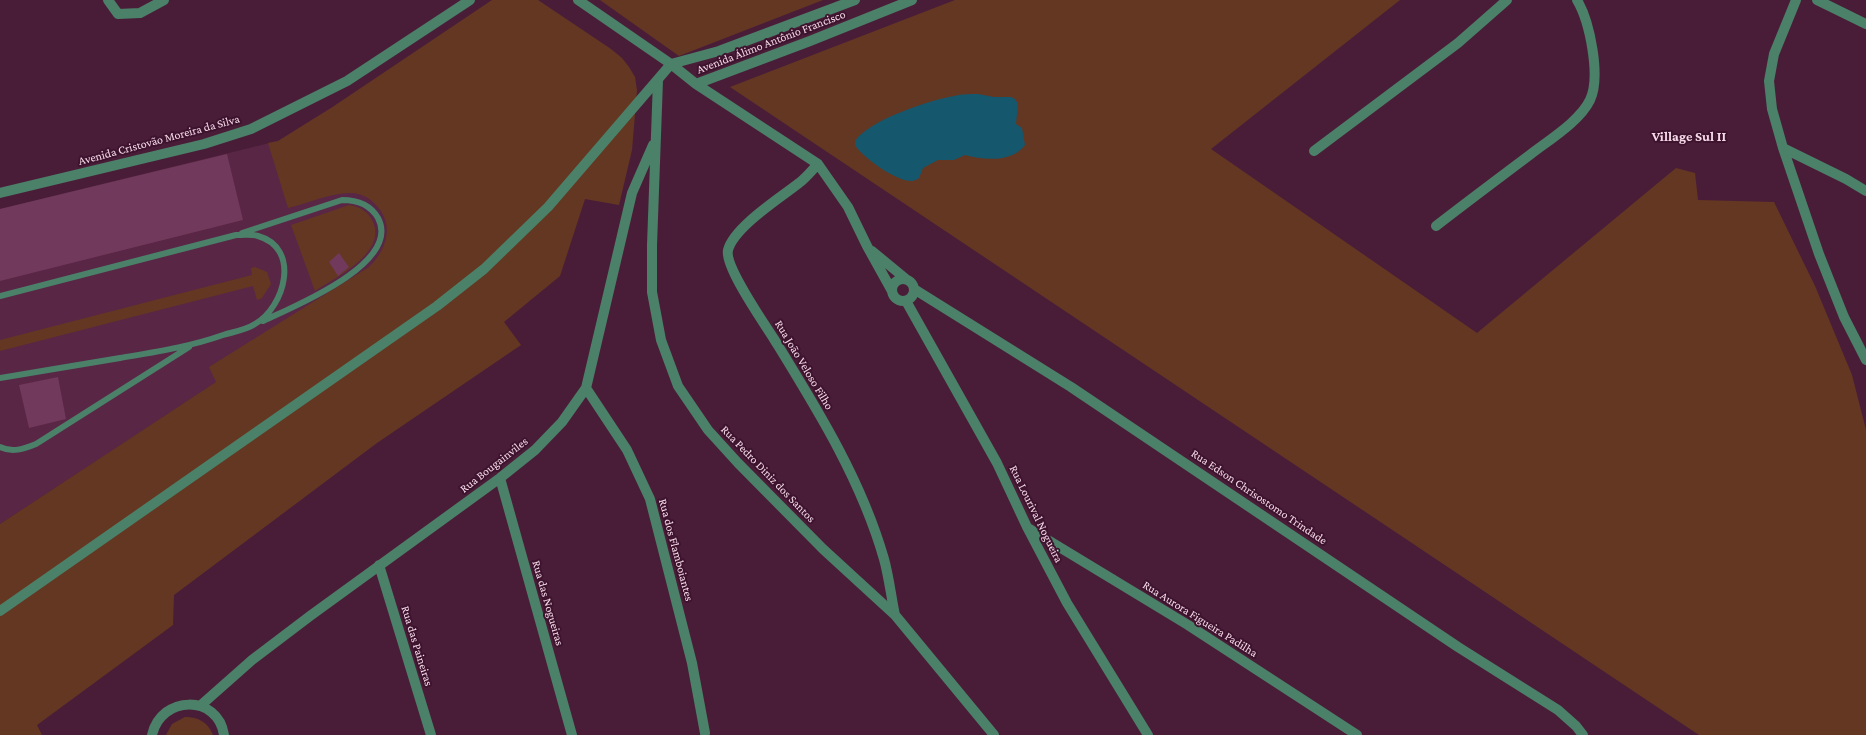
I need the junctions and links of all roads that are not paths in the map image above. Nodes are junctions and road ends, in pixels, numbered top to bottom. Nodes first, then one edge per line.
1 (108, 0) edge
2 (164, 0) edge
3 (470, 0) edge
4 (578, 0) edge
5 (855, 0) edge
6 (912, 0) edge
7 (1507, 0) edge
8 (1577, 0) edge
9 (1796, 0) edge
10 (1817, 0) edge
11 (1866, 24) edge
12 (672, 64) junction
13 (658, 80) junction
14 (696, 84) junction
15 (655, 140) junction
16 (1783, 148) junction
17 (1314, 151) dead end
18 (818, 164) junction
19 (1866, 190) edge
20 (0, 193) edge
21 (1436, 226) dead end
22 (236, 235) junction
23 (866, 246) junction
24 (906, 279) junction
25 (914, 289) junction
26 (892, 291) junction
27 (0, 296) edge
28 (906, 301) junction
29 (255, 324) junction
30 (193, 345) junction
31 (1866, 360) edge
32 (0, 378) edge
33 (586, 388) junction
34 (0, 447) edge
35 (500, 478) junction
36 (1027, 527) junction
37 (379, 565) junction
38 (0, 611) edge
39 (895, 615) junction
40 (200, 706) junction
41 (708, 734) edge
42 (152, 735) edge
43 (224, 735) edge
44 (432, 735) edge
45 (572, 735) edge
46 (994, 735) edge
47 (1148, 735) edge
48 (1357, 735) edge
49 (1583, 735) edge

1 - 2 street
3 - 20 street, Avenida Cristovão Moreira da Silva
4 - 12 street
5 - 12 street, Avenida Álimo Antônio Francisco
6 - 14 street, Avenida Álimo Antônio Francisco
7 - 17 street
8 - 21 street
9 - 16 street
10 - 11 street
12 - 13 street
12 - 14 street
13 - 15 street, Rua Pedro Diniz dos Santos
13 - 38 street
14 - 18 street
15 - 33 street, Rua Bougainviles
15 - 39 street, Rua Pedro Diniz dos Santos
16 - 19 street
16 - 31 street
18 - 23 street
18 - 39 street, Rua João Veloso Filho
22 - 27 lane
22 - 29 lane
22 - 29 lane
23 - 24 street
23 - 26 street
24 - 25 street
24 - 26 street
25 - 28 street
25 - 49 street, Rua Edson Chrisostomo Trindade
26 - 28 street
28 - 36 street, Rua Lourival Nogueira
29 - 30 lane
30 - 32 lane
30 - 34 lane
33 - 35 street, Rua Bougainviles
33 - 41 street, Rua dos Flamboiantes
35 - 37 street, Rua Bougainviles
35 - 45 street, Rua das Nogueiras
36 - 47 street, Rua Lourival Nogueira
36 - 48 street, Rua Aurora Figueira Padilha
37 - 40 street, Rua Bougainviles
37 - 44 street, Rua das Paineiras
39 - 46 street, Rua Pedro Diniz dos Santos
40 - 42 street
40 - 43 street

